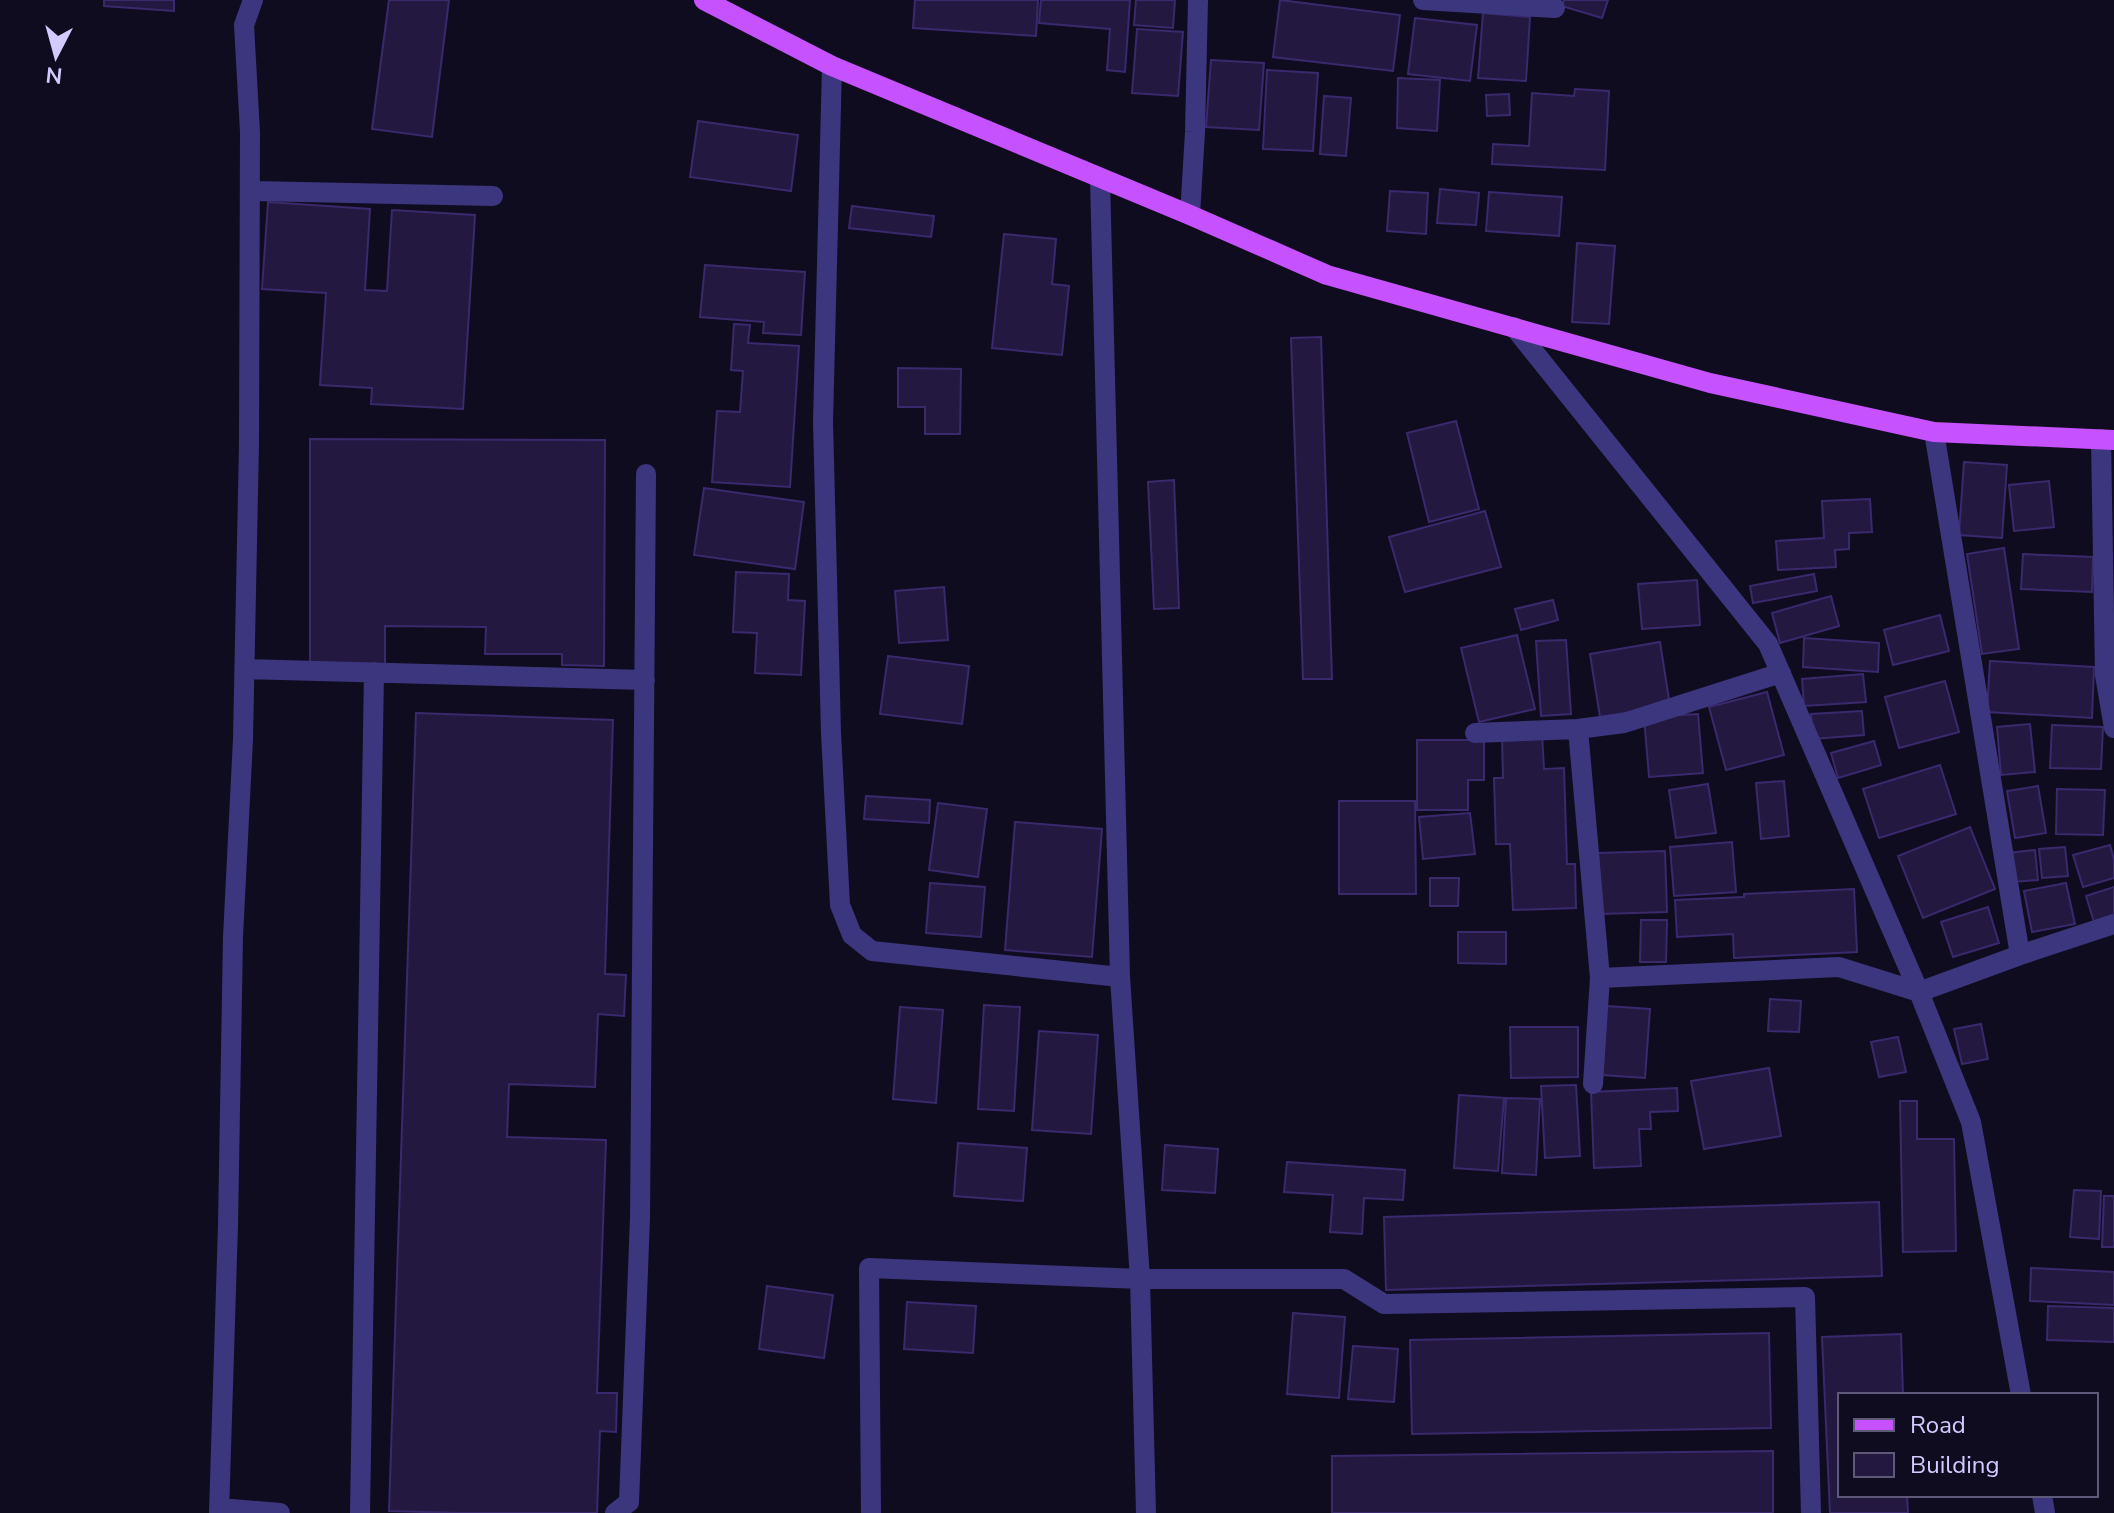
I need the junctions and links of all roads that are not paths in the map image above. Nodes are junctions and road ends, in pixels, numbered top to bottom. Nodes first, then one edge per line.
1 (253, 0) edge
2 (704, 0) edge
3 (1198, 0) edge
4 (1423, 0) edge
5 (1555, 8) dead end
6 (832, 66) junction
7 (1100, 178) junction
8 (251, 191) junction
9 (493, 196) dead end
10 (1190, 215) junction
11 (1514, 327) junction
12 (1934, 432) junction
13 (2108, 439) edge
14 (646, 474) dead end
15 (245, 669) junction
16 (374, 672) junction
17 (1781, 673) junction
18 (645, 680) junction
19 (2114, 728) edge
20 (1578, 729) junction
21 (1475, 733) dead end
22 (2114, 924) edge
23 (2020, 955) junction
24 (1120, 977) junction
25 (1600, 978) junction
26 (1919, 992) junction
27 (1593, 1084) dead end
28 (1140, 1279) junction
29 (2021, 1393) edge
30 (219, 1511) edge
31 (280, 1513) edge
32 (360, 1513) edge
33 (615, 1513) edge
34 (871, 1513) edge
35 (1146, 1513) edge
36 (1811, 1513) edge

1 - 8 street
2 - 6 main road
3 - 10 street
4 - 5 street
6 - 7 main road
6 - 24 street
7 - 10 main road
7 - 24 street
8 - 9 street
8 - 15 street
10 - 11 main road
11 - 12 main road
11 - 17 street
12 - 13 main road
12 - 23 street
13 - 19 street
14 - 18 street
15 - 16 street
15 - 30 street
16 - 18 street
16 - 32 street
17 - 20 street
17 - 26 street
18 - 33 street
20 - 21 street
20 - 25 street
22 - 23 street
23 - 26 street
24 - 28 street
25 - 26 street
25 - 27 street
26 - 29 street
28 - 34 street
28 - 35 street
28 - 36 street
30 - 31 street

